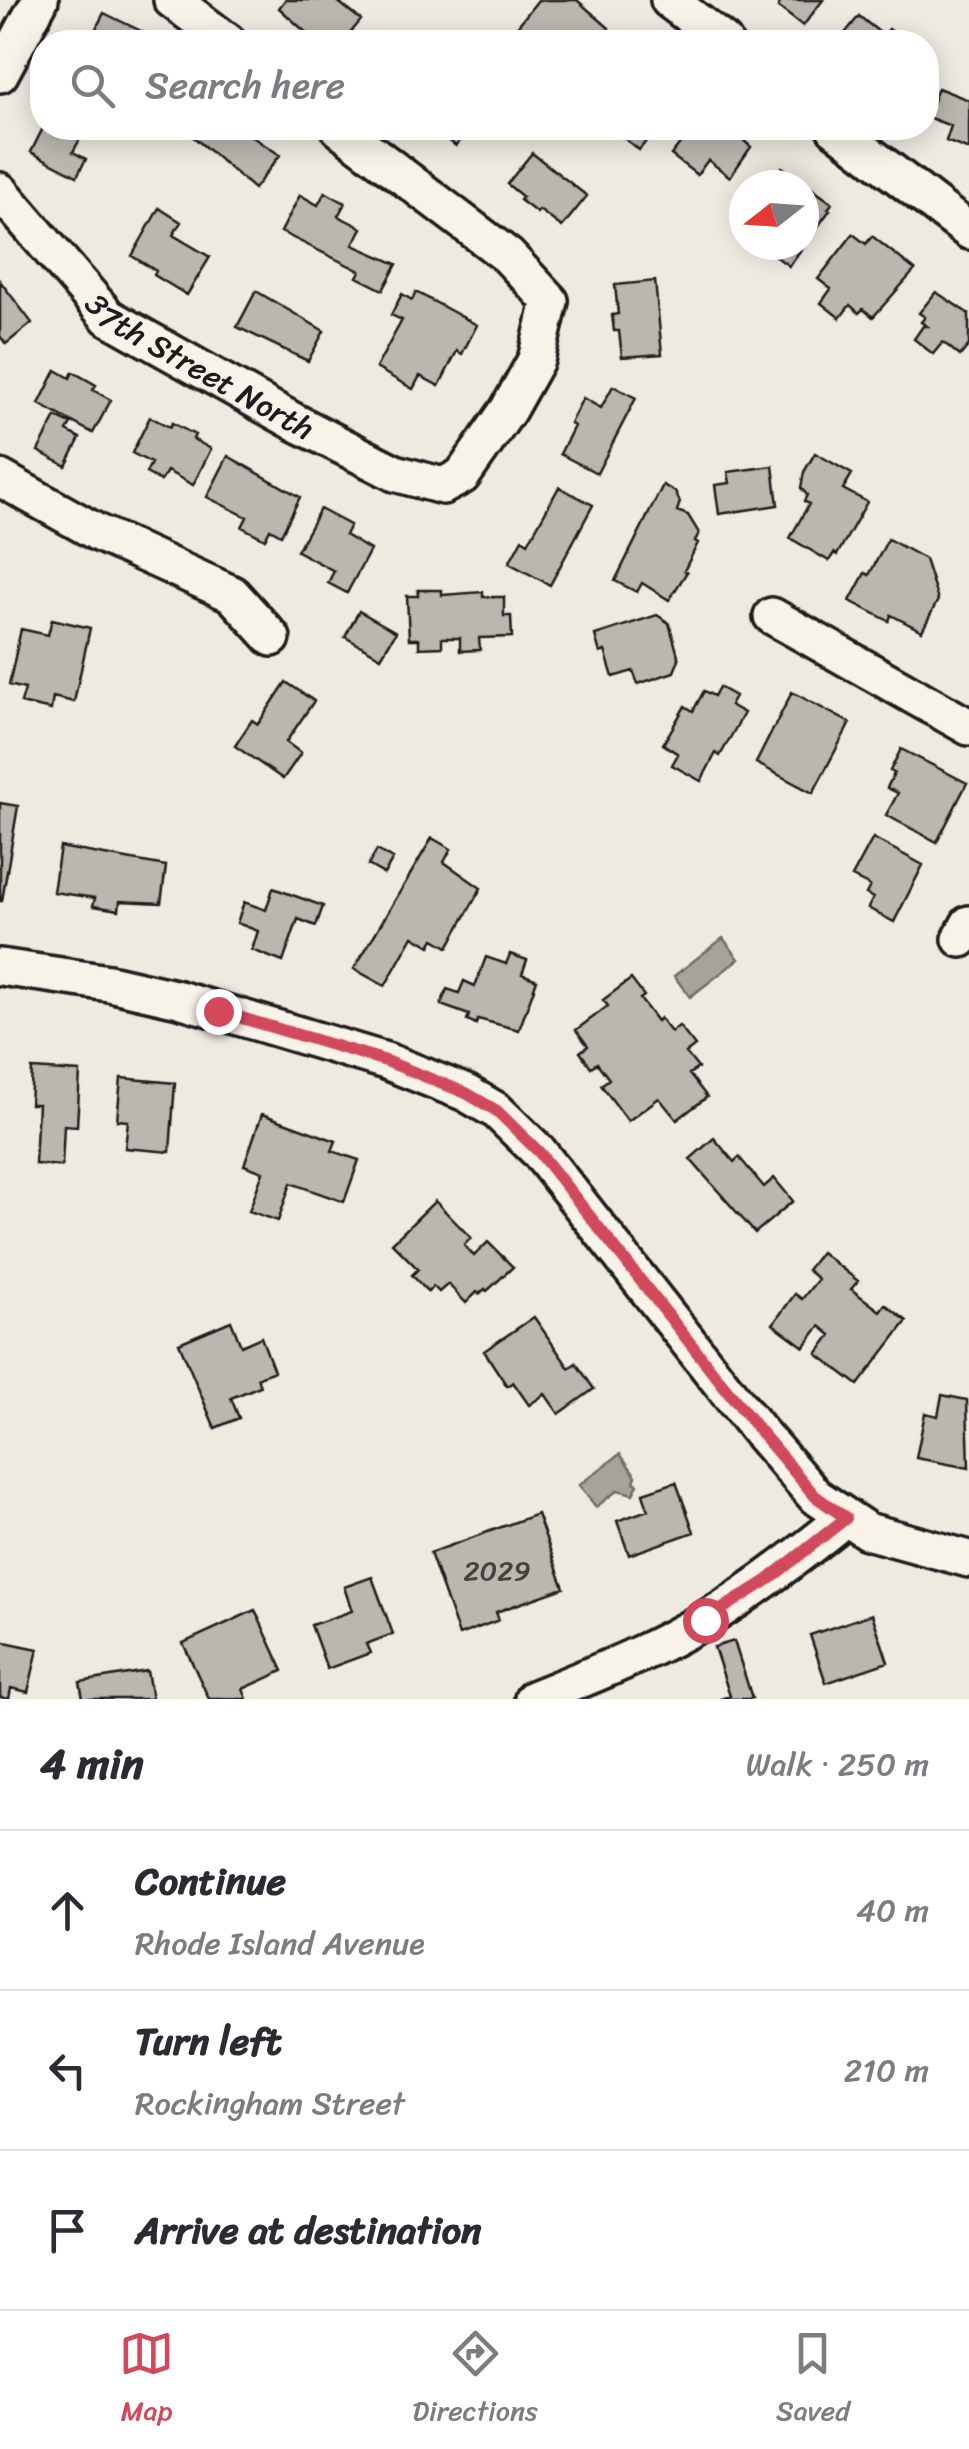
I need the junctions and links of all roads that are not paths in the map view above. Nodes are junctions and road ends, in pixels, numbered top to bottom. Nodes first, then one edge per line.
1 (40, 0) edge
2 (172, 0) edge
3 (669, 0) edge
4 (212, 30) edge
5 (708, 30) edge
6 (0, 74) edge
7 (355, 140) edge
8 (850, 140) edge
9 (0, 191) edge
10 (969, 231) edge
11 (0, 478) edge
12 (772, 616) dead end
13 (272, 638) dead end
14 (969, 727) edge
15 (0, 966) edge
16 (846, 1518) junction
17 (969, 1559) edge
18 (533, 1699) edge

1 - 6 street
2 - 4 street
3 - 5 street
7 - 9 street, 37th Street North
8 - 10 street
11 - 13 street
12 - 14 street
15 - 16 street
16 - 17 street
16 - 18 street

